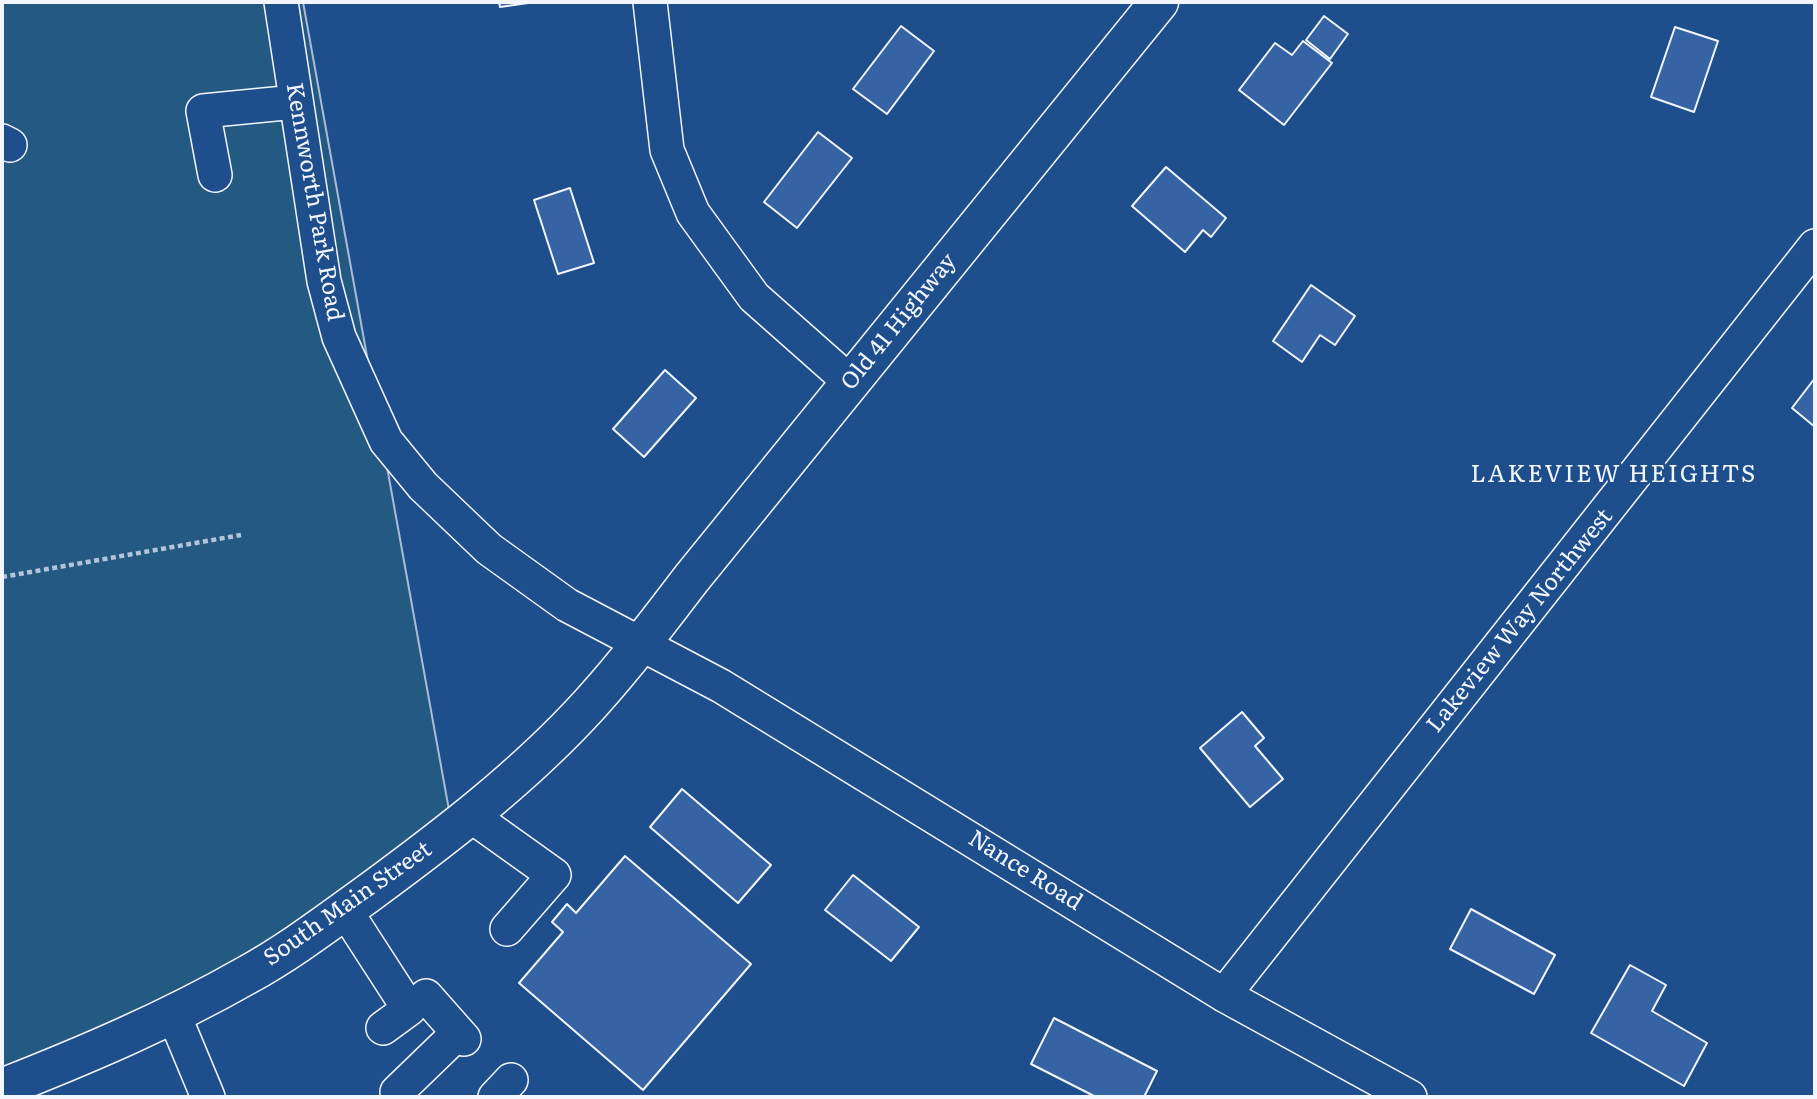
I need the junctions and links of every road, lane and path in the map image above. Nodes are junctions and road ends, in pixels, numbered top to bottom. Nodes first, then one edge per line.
1 (281, 2) edge
2 (650, 2) edge
3 (1159, 2) edge
4 (295, 102) junction
5 (215, 175) dead end
6 (1815, 246) edge
7 (850, 382) junction
8 (241, 535) dead end
9 (2, 577) edge
10 (642, 644) junction
11 (470, 815) junction
12 (345, 910) junction
13 (507, 929) dead end
14 (1224, 995) junction
15 (426, 996) dead end
16 (173, 1013) junction
17 (383, 1028) dead end
18 (2, 1088) edge
19 (397, 1093) dead end
20 (208, 1097) edge
21 (1410, 1097) edge

1 - 4 street, Kennworth Park Road
2 - 7 street
3 - 7 main road, Old 41 Highway
4 - 5 street
4 - 10 street, Kennworth Park Road
6 - 14 street, Lakeview Way Northwest
7 - 10 main road, Old 41 Highway
8 - 9 path
10 - 11 main road, South Main Street
10 - 14 street, Nance Road
11 - 12 main road, South Main Street
11 - 13 street
12 - 16 main road, South Main Street
12 - 17 street
14 - 21 street, Nance Road
15 - 19 street
16 - 18 main road, South Main Street
16 - 20 street

